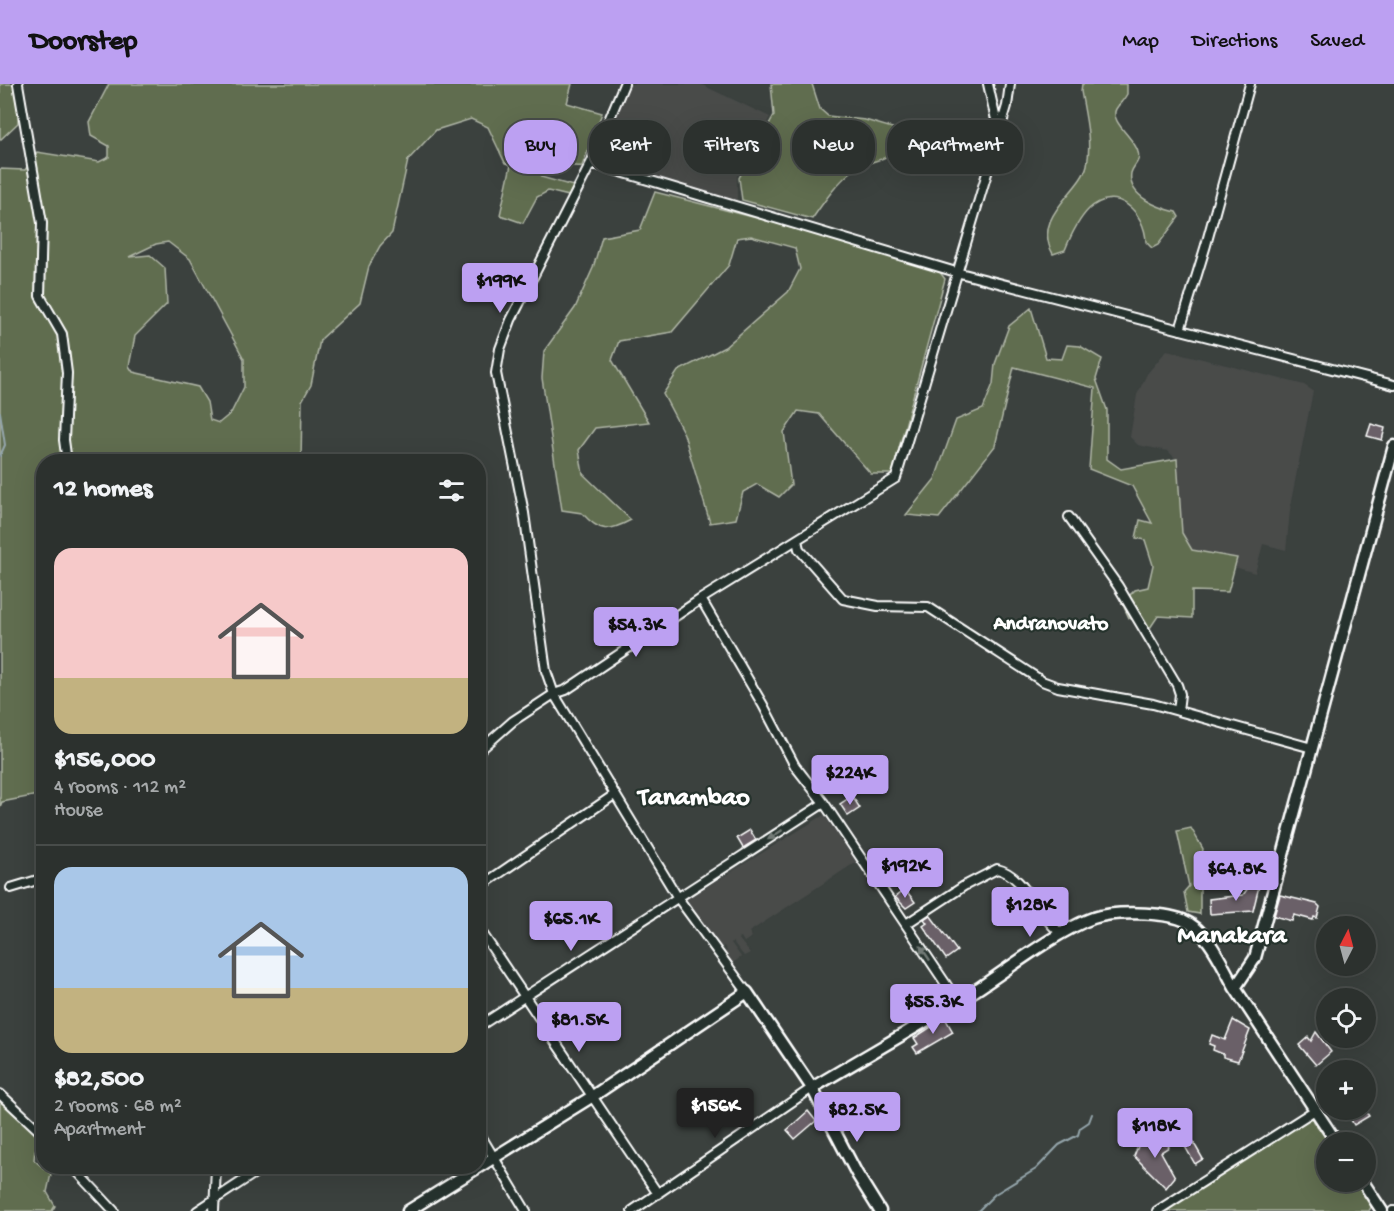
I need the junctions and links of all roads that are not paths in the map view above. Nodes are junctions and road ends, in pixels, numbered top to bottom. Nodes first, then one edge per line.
1 (18, 84) edge
2 (624, 84) edge
3 (988, 84) edge
4 (1010, 84) edge
5 (1250, 84) edge
6 (609, 120) edge
7 (996, 120) edge
8 (1001, 120) edge
9 (589, 168) edge
10 (625, 174) edge
11 (985, 174) edge
12 (956, 272) junction
13 (1180, 330) junction
14 (1394, 385) edge
15 (1394, 446) edge
16 (66, 454) edge
17 (1069, 517) dead end
18 (797, 540) junction
19 (701, 599) junction
20 (554, 694) junction
21 (1178, 711) junction
22 (486, 745) edge
23 (1312, 748) junction
24 (614, 795) junction
25 (824, 803) junction
26 (36, 880) edge
27 (486, 883) edge
28 (11, 888) dead end
29 (678, 898) junction
30 (906, 924) junction
31 (1062, 934) junction
32 (486, 939) edge
33 (1235, 988) junction
34 (747, 992) junction
35 (524, 997) junction
36 (958, 1002) junction
37 (486, 1022) edge
38 (812, 1088) junction
39 (0, 1094) edge
40 (593, 1096) junction
41 (1315, 1110) junction
42 (36, 1128) edge
43 (1329, 1132) edge
44 (486, 1143) edge
45 (496, 1158) junction
46 (486, 1164) edge
47 (80, 1174) edge
48 (216, 1174) edge
49 (253, 1174) edge
50 (469, 1174) edge
51 (1370, 1192) edge
52 (658, 1194) junction
53 (215, 1198) junction
54 (114, 1211) edge
55 (197, 1211) edge
56 (214, 1211) edge
57 (408, 1211) edge
58 (526, 1211) edge
59 (632, 1211) edge
60 (880, 1211) edge
61 (1157, 1211) edge
62 (1382, 1211) edge

1 - 16 street
2 - 6 street
3 - 7 street
4 - 8 street
5 - 13 street
9 - 20 street
10 - 12 street
11 - 12 street
12 - 13 street
12 - 18 street
13 - 14 street
15 - 23 street
17 - 21 street
18 - 19 street
18 - 21 street
19 - 20 street
19 - 25 street
20 - 22 street
20 - 24 street
21 - 23 street
23 - 33 street
24 - 27 street
24 - 29 street
25 -> 29 street
25 - 30 street
26 - 28 street
29 - 34 street
29 - 35 street
30 - 31 street
36 -> 30 street
31 - 33 street
31 - 36 street
32 - 35 street
33 - 41 street
34 - 38 street
34 - 40 street
35 - 37 street
35 - 40 street
36 - 38 street
38 - 52 street
38 - 60 street
39 - 42 street
40 - 45 street
40 - 52 street
41 - 43 street
41 - 61 street
44 - 45 street
45 - 46 street
45 - 58 street
47 - 54 street
48 - 53 street
49 - 53 street
50 - 57 street
51 - 62 street
52 - 59 street
53 - 55 street
53 - 56 street

